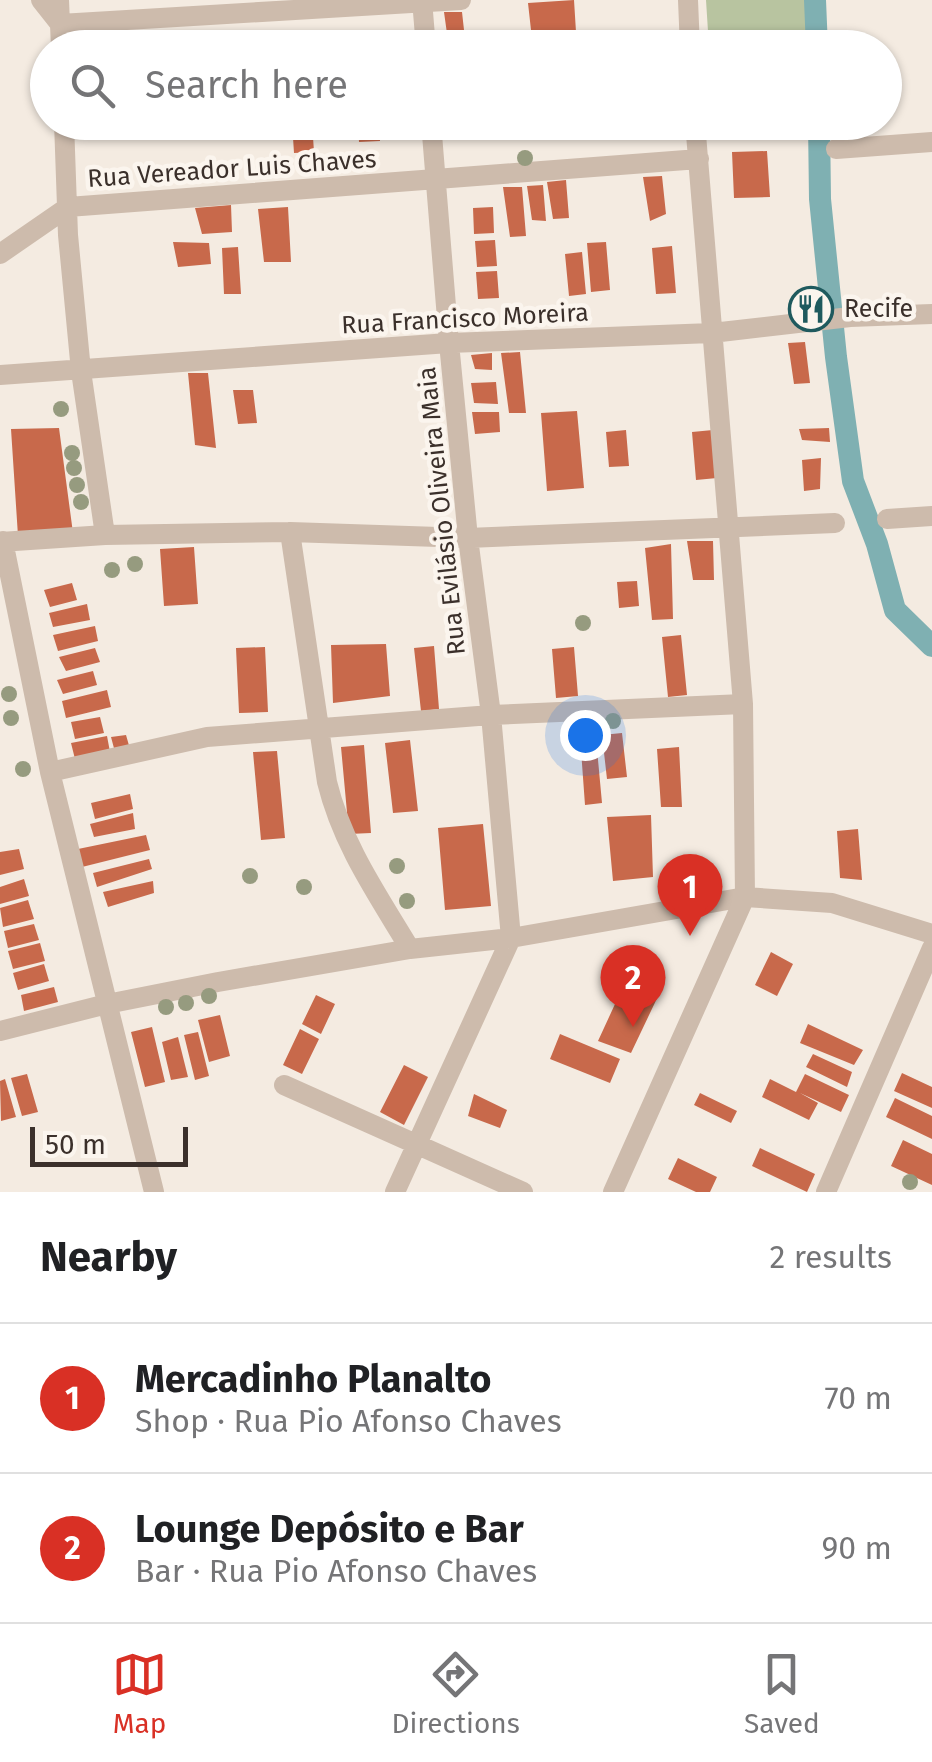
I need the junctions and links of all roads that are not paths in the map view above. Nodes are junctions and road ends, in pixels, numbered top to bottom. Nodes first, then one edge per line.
1 (41, 0) edge
2 (59, 0) edge
3 (461, 0) edge
4 (688, 0) edge
5 (422, 1) edge
6 (60, 24) junction
7 (60, 30) edge
8 (424, 30) edge
9 (689, 30) edge
10 (65, 140) edge
11 (432, 140) edge
12 (697, 140) edge
13 (932, 142) edge
14 (836, 149) dead end
15 (698, 160) junction
16 (435, 179) junction
17 (68, 207) junction
18 (0, 254) edge
19 (932, 314) edge
20 (712, 334) junction
21 (448, 343) junction
22 (82, 371) junction
23 (0, 375) edge
24 (932, 516) edge
25 (887, 519) dead end
26 (835, 524) dead end
27 (729, 527) junction
28 (290, 532) junction
29 (106, 535) junction
30 (468, 538) junction
31 (2, 541) edge
32 (743, 704) junction
33 (491, 715) junction
34 (320, 727) junction
35 (50, 772) junction
36 (745, 897) junction
37 (932, 934) edge
38 (511, 938) junction
39 (932, 948) edge
40 (410, 949) junction
41 (107, 1004) junction
42 (0, 1031) edge
43 (284, 1084) dead end
44 (416, 1147) junction
45 (154, 1192) edge
46 (395, 1192) edge
47 (523, 1192) edge
48 (613, 1192) edge
49 (826, 1192) edge

1 - 6 street
2 - 6 street
3 - 5 street
4 - 9 street
5 - 6 street
5 - 8 street
6 - 7 street
10 - 17 street
11 - 16 street, Rua Evilásio Oliveira Maia
12 - 15 street
13 - 14 street
15 - 16 street, Rua Vereador Luis Chaves
15 - 20 street
16 - 17 street, Rua Vereador Luis Chaves
16 - 21 street, Rua Evilásio Oliveira Maia
17 - 18 street
17 - 22 street
19 - 20 street, Rua Francisco Moreira
20 - 21 street, Rua Francisco Moreira
20 - 27 street
21 - 22 street, Rua Francisco Moreira
21 - 30 street, Rua Evilásio Oliveira Maia
22 - 23 street, Rua Francisco Moreira
22 - 29 street
24 - 25 street
26 - 27 street
27 - 30 street
27 - 32 street
28 - 29 street
28 - 30 street
28 - 34 street
29 - 31 street
30 - 33 street, Rua Evilásio Oliveira Maia
31 - 35 street
32 - 33 street
32 - 36 street
33 - 34 street
33 - 38 street, Rua Evilásio Oliveira Maia
34 - 35 street
34 - 40 street
35 - 41 street
36 - 37 street
36 - 38 street
36 - 48 street
38 - 40 street
38 - 44 street
39 - 49 street
40 - 41 street
41 - 42 street
41 - 45 street
43 - 44 street
44 - 46 street
44 - 47 street

